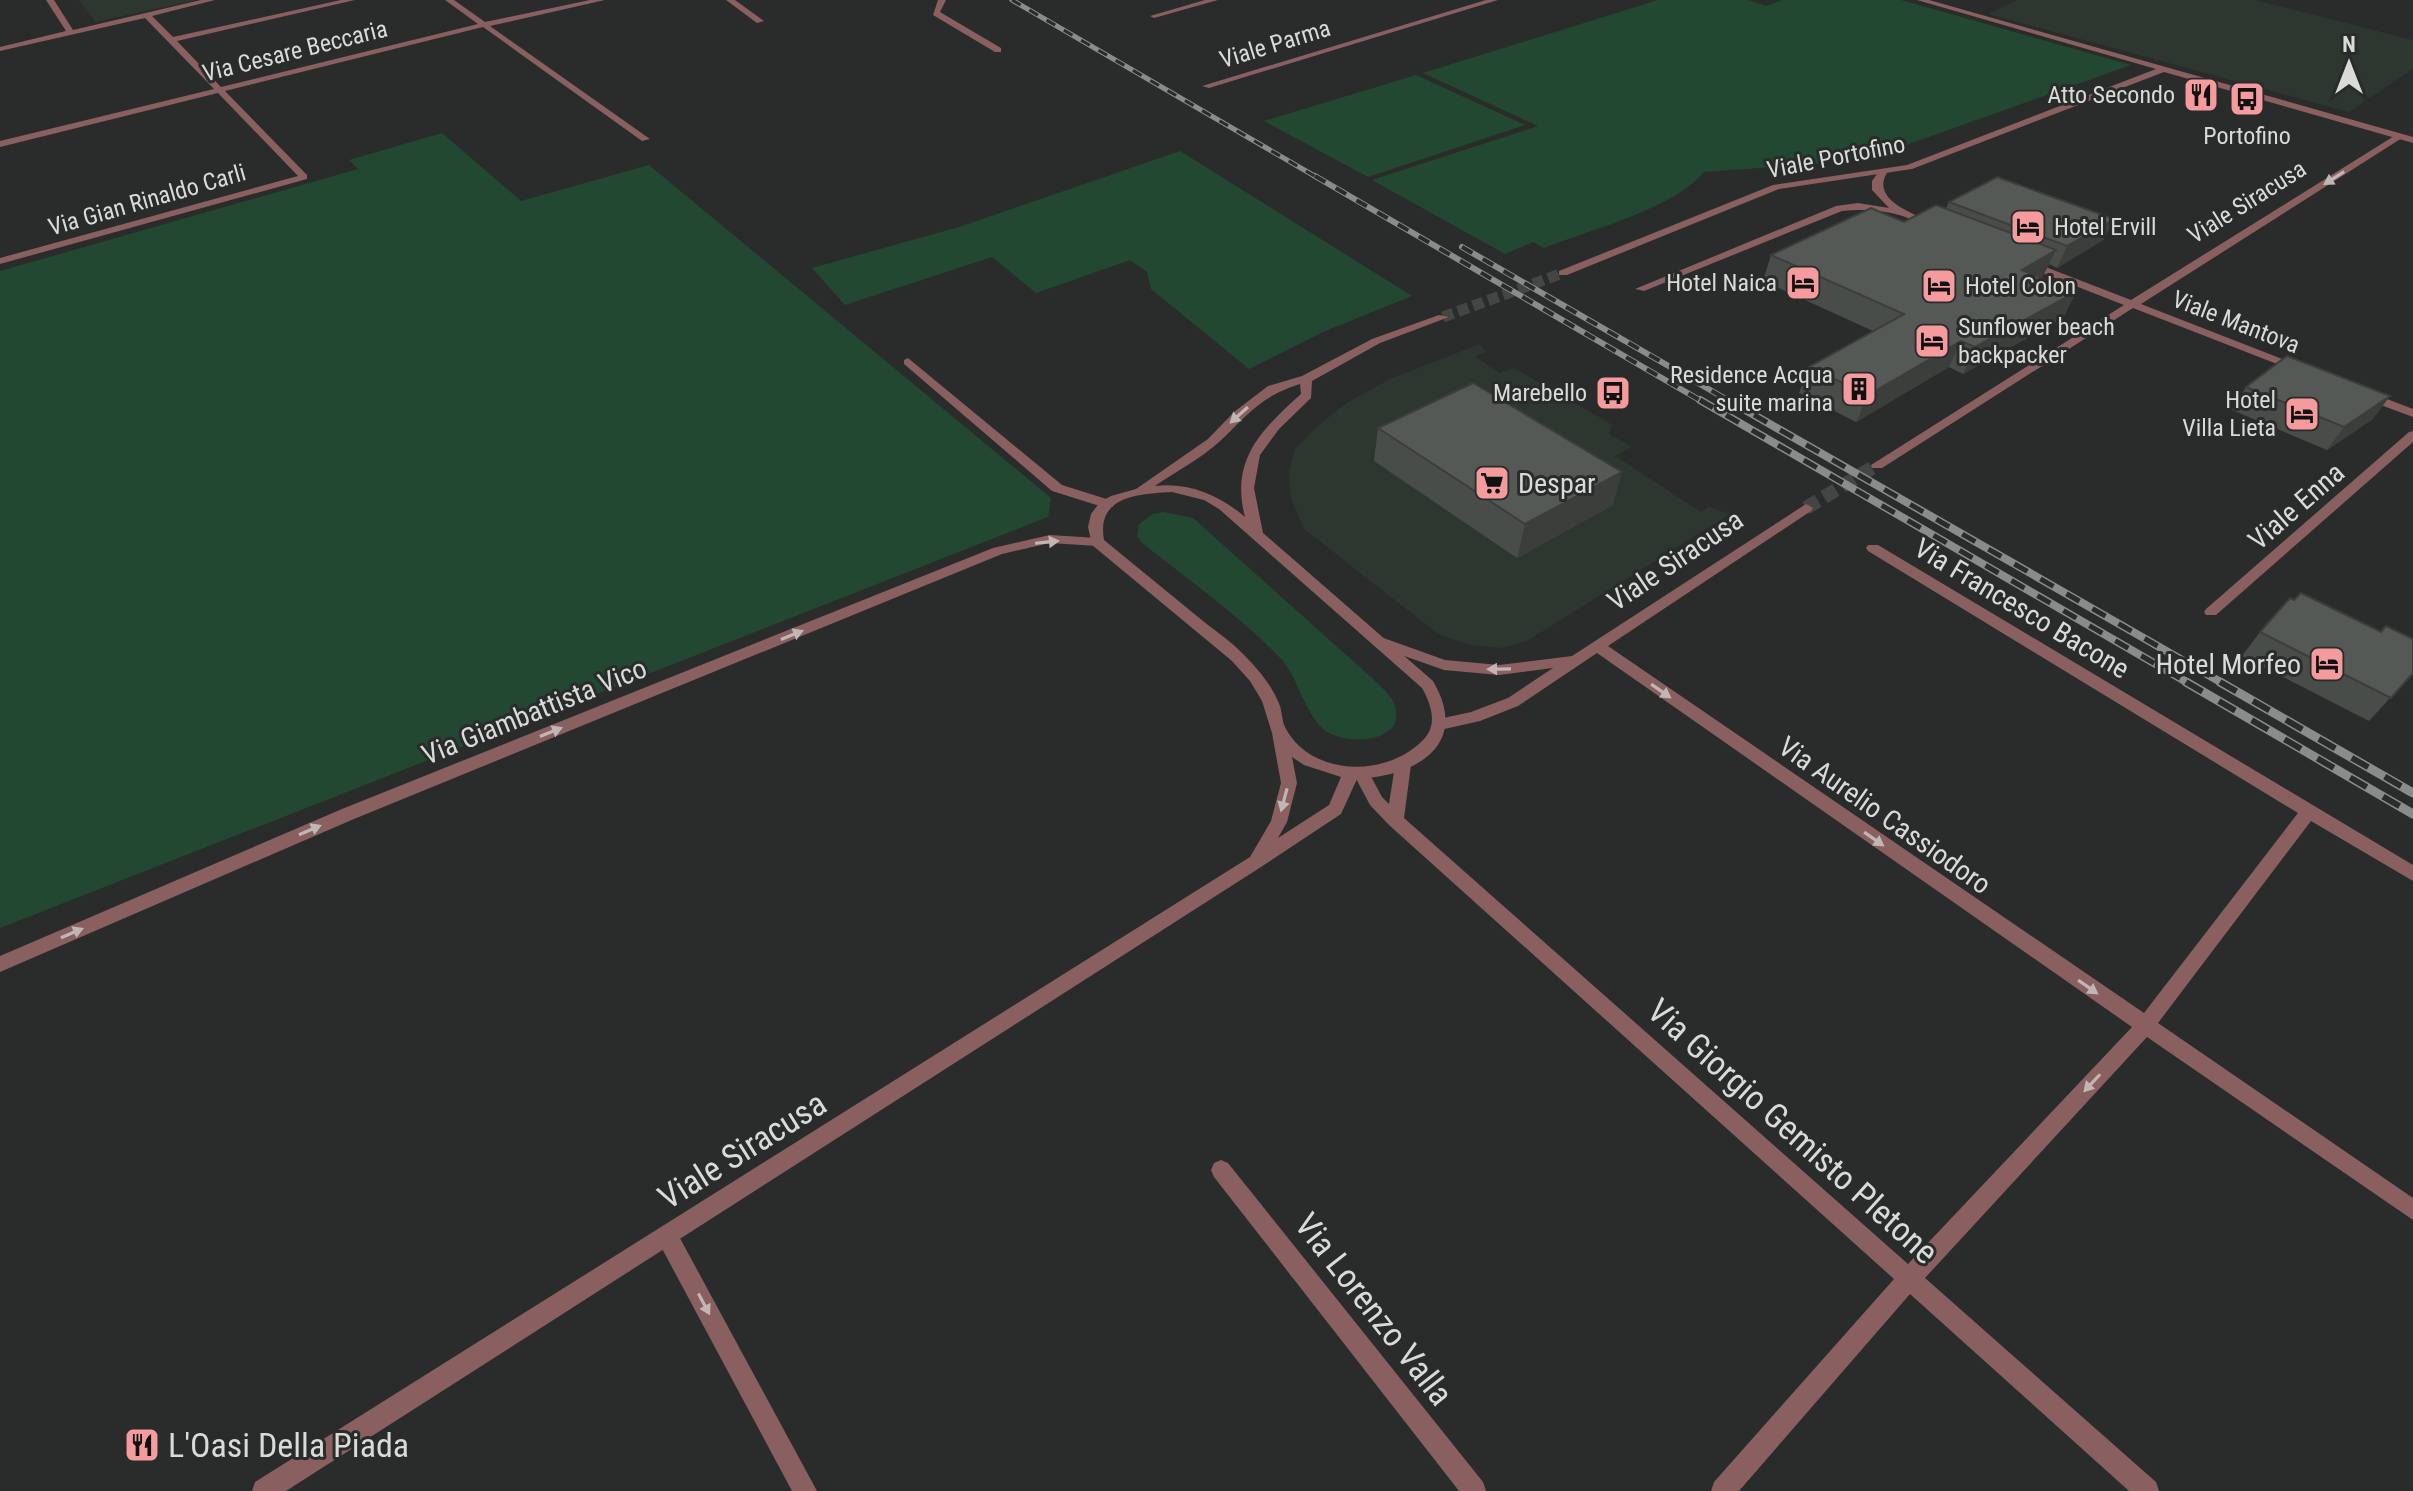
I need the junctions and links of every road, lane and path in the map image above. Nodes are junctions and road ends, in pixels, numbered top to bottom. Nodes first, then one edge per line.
1 (50, 0) edge
2 (211, 0) edge
3 (351, 0) edge
4 (449, 0) edge
5 (601, 0) edge
6 (730, 0) edge
7 (942, 0) edge
8 (1214, 0) edge
9 (1494, 0) edge
10 (1921, 0) edge
11 (146, 14) junction
12 (1154, 16) dead end
13 (760, 21) dead end
14 (487, 24) junction
15 (71, 32) junction
16 (171, 40) junction
17 (0, 49) edge
18 (998, 50) dead end
19 (2164, 69) junction
20 (1206, 86) dead end
21 (218, 90) junction
22 (2399, 136) junction
23 (645, 139) dead end
24 (2413, 140) edge
25 (0, 144) edge
26 (1882, 173) junction
27 (1904, 215) junction
28 (1949, 232) edge
29 (2008, 256) edge
30 (0, 261) edge
31 (1563, 273) tunnel mouth
32 (1640, 289) dead end
33 (2133, 306) junction
34 (1443, 317) tunnel mouth
35 (908, 362) dead end
36 (2308, 373) edge
37 (1306, 379) junction
38 (2353, 390) edge
39 (2413, 413) edge
40 (2413, 435) edge
41 (1877, 465) tunnel mouth
42 (1140, 489) junction
43 (1108, 504) junction
44 (1806, 508) tunnel mouth
45 (1256, 534) junction
46 (1097, 542) junction
47 (1873, 548) dead end
48 (2211, 612) dead end
49 (1378, 641) junction
50 (1597, 646) junction
51 (1576, 661) junction
52 (1440, 724) junction
53 (1280, 733) junction
54 (1403, 765) junction
55 (1356, 773) junction
56 (2309, 811) junction
57 (1395, 820) junction
58 (1255, 862) junction
59 (2413, 874) edge
60 (0, 964) edge
61 (2145, 1026) junction
62 (1221, 1170) dead end
63 (2413, 1210) edge
64 (667, 1236) junction
65 (1908, 1280) junction
66 (264, 1491) edge
67 (805, 1491) edge
68 (1474, 1491) edge
69 (1723, 1491) edge
70 (2147, 1491) edge

1 - 15 street
2 - 11 street
3 - 16 street
4 - 14 street
5 - 14 street, Via Cesare Beccaria
6 - 13 street
7 - 18 street
8 - 12 street
9 - 20 street, Viale Parma
10 - 19 street
11 - 15 street
11 - 16 street
14 - 21 street, Via Cesare Beccaria
14 - 23 street
15 - 17 street
16 - 21 street
19 - 22 street
19 - 26 street, Viale Portofino
21 - 25 street, Via Cesare Beccaria
21 - 30 street, Via Gian Rinaldo Carli
22 - 24 street
22 -> 33 street, Viale Siracusa
26 - 27 street
26 - 31 street, Viale Portofino
27 - 28 street
27 - 32 street, Viale Portofino
29 - 33 street, Viale Mantova
33 - 36 street, Viale Mantova
33 - 41 street, Viale Siracusa
34 - 37 street
35 - 43 street
37 -> 42 street
37 - 45 street
38 - 39 street
40 - 48 street, Viale Enna
42 - 43 street
42 - 45 street
43 - 46 street
44 - 50 street, Viale Siracusa
45 - 49 street
46 - 53 street, Viale Siracusa
60 -> 46 street, Via Giambattista Vico
47 - 56 street, Via Francesco Bacone
51 -> 49 street, Viale Siracusa
49 - 52 street
50 - 51 street, Viale Siracusa
50 -> 61 street, Via Aurelio Cassiodoro
51 - 52 street, Viale Siracusa
52 - 54 street
53 - 55 street
53 -> 58 street, Viale Siracusa
54 - 55 street
54 - 57 street
55 - 57 street, Via Giorgio Gemisto Pletone
55 - 58 street, Viale Siracusa
56 - 59 street, Via Francesco Bacone
56 - 61 street
57 - 65 street, Via Giorgio Gemisto Pletone
58 - 64 street, Viale Siracusa
61 - 63 street, Via Aurelio Cassiodoro
61 -> 65 street
62 - 68 street, Via Lorenzo Valla
64 - 66 street, Viale Siracusa
64 -> 67 street
65 - 69 street
65 - 70 street, Via Giorgio Gemisto Pletone

